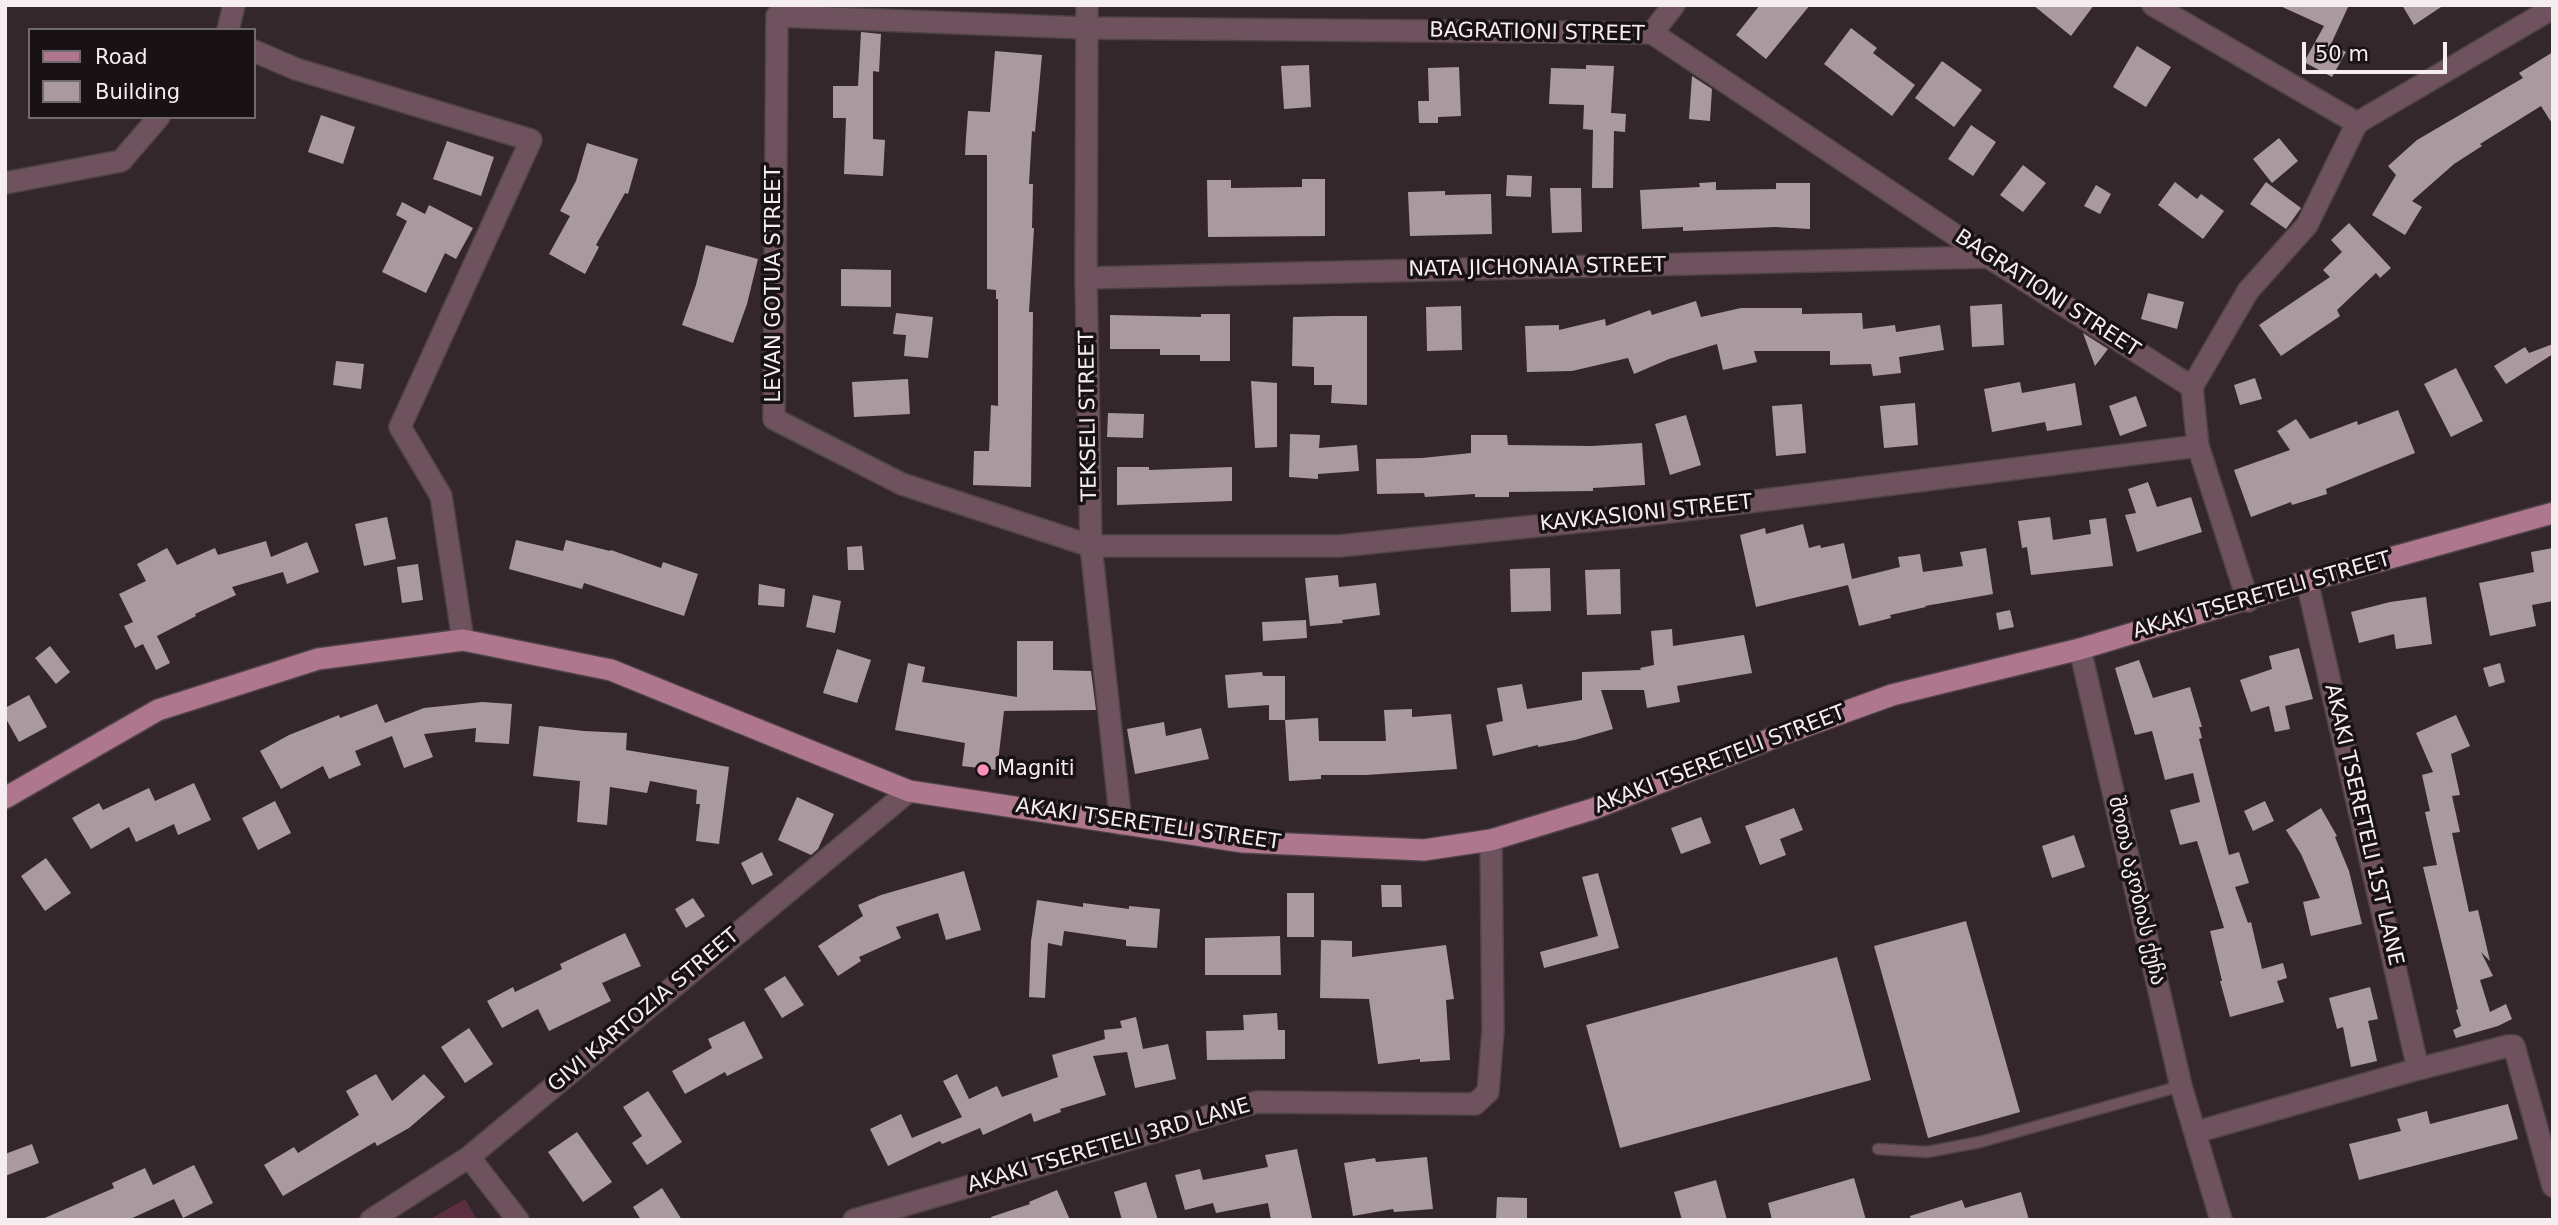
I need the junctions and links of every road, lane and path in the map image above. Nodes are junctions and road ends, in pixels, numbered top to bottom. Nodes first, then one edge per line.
1 (234, 5) edge
2 (1087, 5) edge
3 (1674, 5) edge
4 (2153, 5) edge
5 (2553, 8) edge
6 (777, 16) joint
7 (228, 28) edge
8 (1086, 28) junction
9 (1652, 33) junction
10 (256, 52) edge
11 (157, 119) edge
12 (2357, 123) junction
13 (5, 183) edge
14 (1988, 257) junction
15 (1086, 278) junction
16 (2192, 387) junction
17 (2198, 446) junction
18 (2553, 513) edge
19 (1091, 546) junction
20 (2307, 581) junction
21 (2248, 601) junction
22 (463, 640) junction
23 (2080, 649) junction
24 (909, 791) junction
25 (5, 798) edge
26 (1121, 824) junction
27 (1491, 840) junction
28 (2418, 1069) junction
29 (2181, 1086) junction
30 (2196, 1132) junction
31 (1878, 1149) dead end
32 (469, 1157) junction
33 (2553, 1186) edge
34 (371, 1220) edge
35 (518, 1220) edge
36 (854, 1220) edge
37 (2221, 1220) edge

1 - 7 street
2 - 8 street, TEKSELI STREET
3 - 9 street
4 - 12 street
5 - 12 street
6 - 8 street, BAGRATIONI STREET
6 - 19 street, LEVAN GOTUA STREET
8 - 9 street, BAGRATIONI STREET
8 - 15 street, TEKSELI STREET
9 - 14 street, BAGRATIONI STREET
10 - 22 street
11 - 13 street
12 - 16 street
14 - 15 street, NATA JICHONAIA STREET
14 - 16 street, BAGRATIONI STREET
15 - 19 street, TEKSELI STREET
16 - 17 street
17 - 19 street, KAVKASIONI STREET
17 - 21 street
18 - 20 main road, AKAKI TSERETELI STREET
19 - 26 street, TEKSELI STREET
20 - 21 main road, AKAKI TSERETELI STREET
20 - 28 street, AKAKI TSERETELI 1ST LANE
21 - 23 main road, AKAKI TSERETELI STREET
22 - 24 main road, AKAKI TSERETELI STREET
22 - 25 main road, AKAKI TSERETELI STREET
23 - 27 main road, AKAKI TSERETELI STREET
23 - 29 street, შოთა აკობიას ქუჩა
24 - 26 main road, AKAKI TSERETELI STREET
24 - 32 street, GIVI KARTOZIA STREET
26 - 27 main road, AKAKI TSERETELI STREET
27 - 36 street, AKAKI TSERETELI 3RD LANE
28 - 30 street
28 - 33 street
29 - 30 street, შოთა აკობიას ქუჩა
29 - 31 lane
30 - 37 street, შოთა აკობიას ქუჩა
32 - 34 street, GIVI KARTOZIA STREET
32 - 35 street

